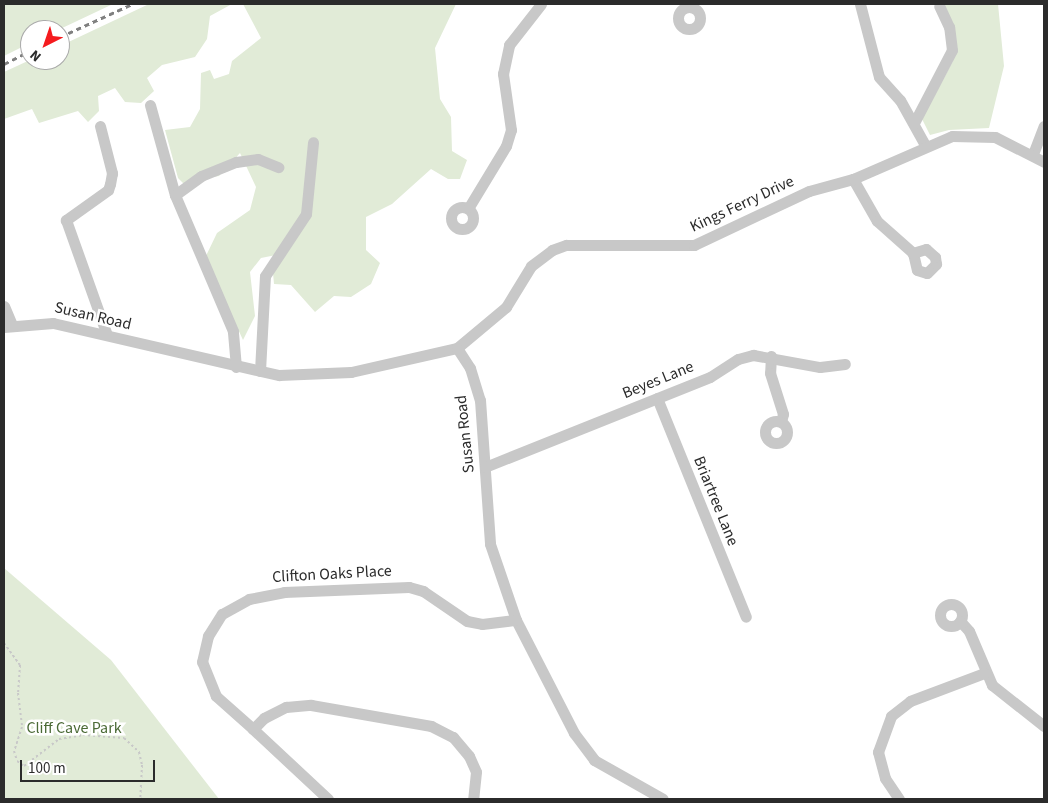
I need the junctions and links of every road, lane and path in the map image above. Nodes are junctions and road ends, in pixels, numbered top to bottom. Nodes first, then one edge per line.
1 (542, 4) edge
2 (860, 4) edge
3 (939, 6) dead end
4 (150, 105) dead end
5 (914, 123) junction
6 (100, 126) dead end
7 (1044, 126) edge
8 (313, 142) dead end
9 (1044, 144) edge
10 (925, 145) junction
11 (1033, 154) junction
12 (1044, 162) edge
13 (278, 167) dead end
14 (853, 179) junction
15 (175, 195) junction
16 (469, 207) dead end
17 (913, 253) dead end
18 (4, 306) edge
19 (8, 326) edge
20 (107, 335) junction
21 (457, 348) junction
22 (771, 356) junction
23 (845, 364) dead end
24 (236, 367) junction
25 (260, 371) junction
26 (657, 398) junction
27 (781, 422) dead end
28 (485, 467) junction
29 (746, 618) dead end
30 (516, 620) junction
31 (960, 621) dead end
32 (4, 642) edge
33 (984, 673) junction
34 (1044, 726) edge
35 (253, 729) junction
36 (140, 799) edge
37 (328, 799) edge
38 (473, 799) edge
39 (663, 799) edge
40 (899, 799) edge

1 - 16 street
2 - 5 street
3 - 5 street
4 - 15 street
5 - 10 street
6 - 20 street
7 - 11 street
8 - 25 street
9 - 11 street
10 - 11 street, Kings Ferry Drive
10 - 14 street, Kings Ferry Drive
11 - 12 street, Kings Ferry Drive
13 - 15 street
14 - 17 street
14 - 21 street, Kings Ferry Drive
15 - 24 street
18 - 19 street
19 - 20 street, Susan Road
20 - 24 street, Susan Road
21 - 25 street, Susan Road
21 - 28 street, Susan Road
22 - 23 street, Beyes Lane
22 - 26 street, Beyes Lane
22 - 27 street
24 - 25 street, Susan Road
26 - 28 street, Beyes Lane
26 - 29 street, Briartree Lane
28 - 30 street, Susan Road
30 - 35 street, Clifton Oaks Place
30 - 39 street, Susan Road
31 - 33 street
32 - 36 path
33 - 34 street
33 - 40 street
35 - 37 street, Clifton Oaks Place
35 - 38 street

